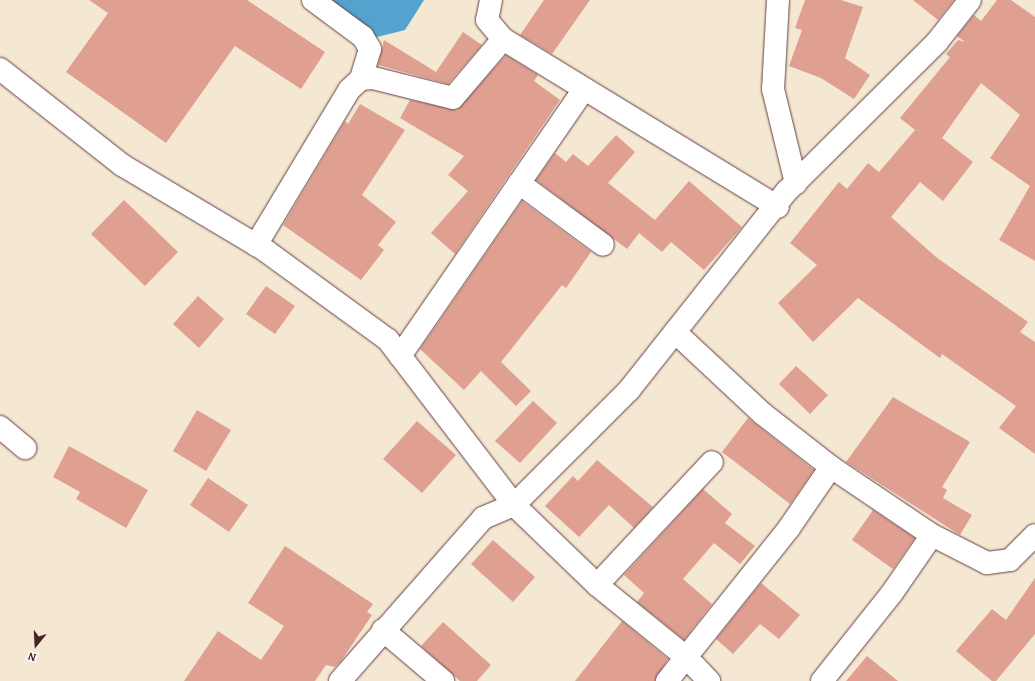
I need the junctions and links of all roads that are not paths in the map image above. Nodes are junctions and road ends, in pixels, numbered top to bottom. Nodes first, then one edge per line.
1 (313, 0) edge
2 (491, 0) edge
3 (778, 0) edge
4 (970, 0) edge
5 (504, 39) junction
6 (0, 69) edge
7 (361, 79) junction
8 (584, 89) junction
9 (518, 183) junction
10 (796, 183) junction
11 (778, 207) junction
12 (256, 245) junction
13 (603, 245) dead end
14 (674, 332) junction
15 (400, 356) junction
16 (0, 427) edge
17 (25, 448) dead end
18 (712, 462) dead end
19 (831, 467) junction
20 (514, 505) junction
21 (932, 535) junction
22 (1035, 535) edge
23 (597, 585) junction
24 (383, 630) junction
25 (687, 658) junction
26 (340, 681) edge
27 (443, 681) edge
28 (667, 681) edge
29 (709, 681) edge
30 (822, 681) edge

1 - 7 street
2 - 5 street
3 - 10 street
4 - 10 street
5 - 7 street
5 - 8 street
6 - 12 street
7 - 12 street
8 - 9 street
8 - 11 street
9 - 13 street
9 - 15 street
10 - 11 street
11 - 14 street
12 - 15 street
14 - 19 street
14 - 20 street
15 - 20 street
16 - 17 street
18 - 23 street
19 - 21 street
19 - 25 street
20 - 23 street
20 - 24 street
21 - 22 street
21 - 30 street
23 - 25 street
24 - 26 street
24 - 27 street
25 - 28 street
25 - 29 street

